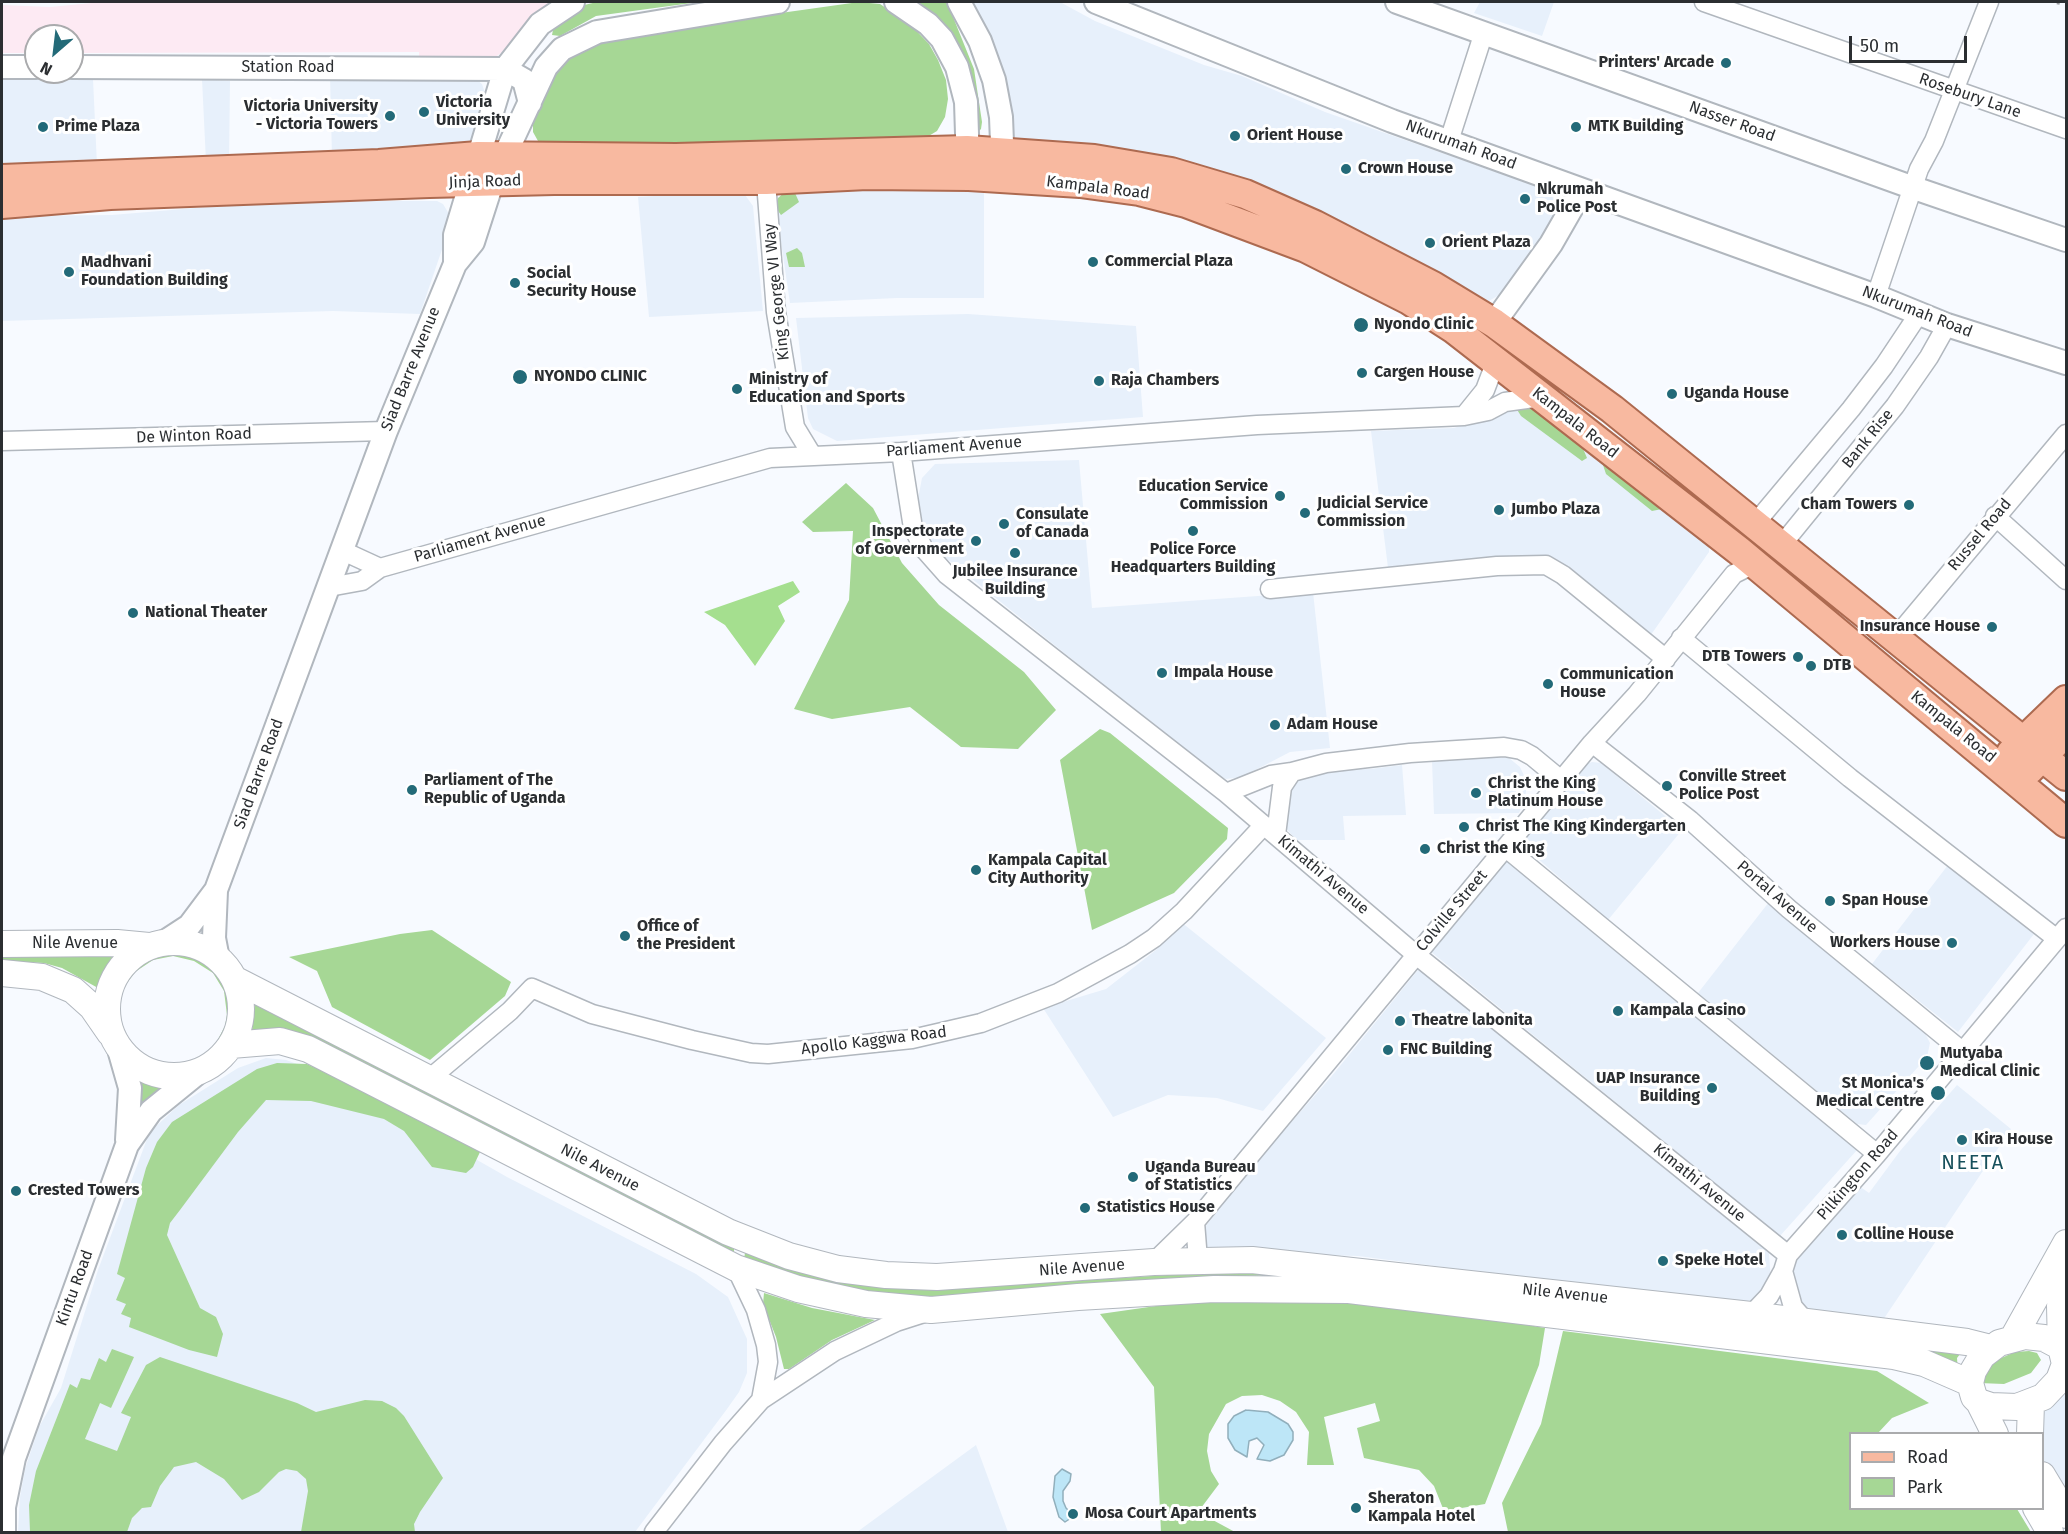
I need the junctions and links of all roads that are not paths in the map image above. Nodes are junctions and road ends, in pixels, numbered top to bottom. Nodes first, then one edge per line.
1 (573, 2) edge
2 (778, 2) edge
3 (896, 2) edge
4 (958, 2) edge
5 (1096, 2) edge
6 (1397, 2) edge
7 (1704, 2) edge
8 (1989, 2) edge
9 (1484, 32) junction
10 (2, 67) edge
11 (24, 67) edge
12 (84, 67) edge
13 (505, 69) junction
14 (1954, 90) junction
15 (530, 103) junction
16 (2067, 129) edge
17 (1449, 141) junction
18 (1003, 151) junction
19 (968, 163) junction
20 (765, 168) junction
21 (486, 170) junction
22 (2, 179) edge
23 (1004, 179) junction
24 (1914, 188) junction
25 (1582, 190) junction
26 (2, 204) edge
27 (2067, 240) edge
28 (1876, 296) junction
29 (1920, 312) junction
30 (1494, 322) junction
31 (1947, 325) junction
32 (1496, 361) junction
33 (2067, 363) edge
34 (1541, 397) junction
35 (1851, 409) junction
36 (1464, 416) junction
37 (795, 427) junction
38 (1875, 429) junction
39 (386, 431) junction
40 (2067, 434) edge
41 (2, 441) edge
42 (901, 452) junction
43 (812, 455) junction
44 (789, 457) junction
45 (1995, 516) junction
46 (1753, 526) junction
47 (1780, 547) junction
48 (343, 551) junction
49 (1742, 563) junction
50 (380, 568) junction
51 (2067, 580) edge
52 (329, 587) junction
53 (1270, 589) dead end
54 (1896, 637) junction
55 (1681, 638) junction
56 (1666, 659) junction
57 (2067, 700) edge
58 (2067, 732) edge
59 (1592, 743) junction
60 (2032, 748) junction
61 (1293, 772) junction
62 (2008, 774) junction
63 (2067, 776) edge
64 (1561, 780) junction
65 (1226, 793) junction
66 (2067, 823) edge
67 (1270, 830) junction
68 (1506, 848) junction
69 (216, 890) junction
70 (2062, 934) edge
71 (2, 944) edge
72 (156, 944) junction
73 (1415, 954) junction
74 (226, 969) junction
75 (2, 973) edge
76 (115, 1041) junction
77 (231, 1045) junction
78 (1962, 1051) junction
79 (199, 1072) junction
80 (428, 1080) junction
81 (127, 1145) junction
82 (1877, 1154) junction
83 (1195, 1222) junction
84 (2067, 1243) edge
85 (1198, 1260) junction
86 (1154, 1262) junction
87 (1785, 1263) junction
88 (736, 1268) junction
89 (2067, 1276) edge
90 (931, 1310) junction
91 (1751, 1315) junction
92 (1806, 1322) junction
93 (2002, 1343) junction
94 (2064, 1363) edge
95 (1974, 1392) junction
96 (761, 1400) junction
97 (2031, 1403) junction
98 (1994, 1432) edge
99 (2030, 1432) edge
100 (2044, 1477) edge
101 (2037, 1510) edge
102 (2067, 1515) edge
103 (4, 1533) edge
104 (654, 1533) edge
105 (2050, 1533) edge

1 - 13 street
2 - 15 street
3 - 19 street
4 - 18 street
5 - 17 street, Nkurumah Road
6 - 9 street, Nasser Road
7 - 14 street, Rosebury Lane
8 - 14 street
9 - 17 street
9 - 24 street, Nasser Road
10 - 11 street
12 - 13 street, Station Road
13 - 15 street
13 - 21 street
14 - 16 street, Rosebury Lane
14 - 24 street
15 - 21 street
17 - 25 street, Nkurumah Road
18 - 19 main road, Kampala Road
18 - 23 street
18 - 30 main road, Kampala Road
19 - 20 main road, Jinja Road
19 - 23 main road, Kampala Road
20 - 21 main road, Jinja Road
20 - 37 street, King George VI Way
21 - 22 main road, Jinja Road
21 - 26 main road, Jinja Road
21 - 39 street, Siad Barre Avenue
23 - 32 main road, Kampala Road
24 - 27 street, Nasser Road
24 - 28 street
25 - 28 street, Nkurumah Road
25 - 30 street
28 - 29 street, Nkurumah Road
29 - 31 street, Nkurumah Road
29 - 35 street, Bank Rise
30 - 46 main road, Kampala Road
31 - 33 street, Nkurumah Road
31 - 38 street, Bank Rise
32 - 34 main road, Kampala Road
32 - 36 street
34 - 36 street, Parliament Avenue
34 - 49 main road, Kampala Road
35 - 38 street
35 - 46 street, Bank Rise
36 - 42 street, Parliament Avenue
37 - 43 street, King George VI Way
37 - 44 street, King George VI Way
38 - 47 street, Bank Rise
39 - 41 street, De Winton Road
39 - 48 street, Siad Barre Avenue
40 - 45 street, Russel Road
42 - 43 street, Parliament Avenue
42 - 65 street, Kimathi Avenue
43 - 44 street, Parliament Avenue
44 - 50 street, Parliament Avenue
45 - 51 street
45 - 54 street, Russel Road
46 - 47 main road, Kampala Road
47 - 54 main road, Kampala Road
48 - 50 street
48 - 52 street, Siad Barre Avenue
49 - 55 street, Colville Street
49 - 62 main road, Kampala Road
50 - 52 street, Parliament Avenue
52 - 69 street, Siad Barre Road
53 - 56 street
54 - 60 main road, Kampala Road
55 - 56 street, Colville Street
55 - 70 street
56 - 59 street, Colville Street
57 - 60 main road
58 - 60 main road
59 - 64 street, Colville Street
59 - 78 street, Portal Avenue
60 - 62 main road
60 - 63 main road, Kampala Road
61 - 64 street
61 - 65 street
61 - 67 street
62 - 66 main road, Kampala Road
64 - 68 street, Colville Street
65 - 67 street, Kimathi Avenue
67 - 73 street, Kimathi Avenue
67 - 80 street, Apollo Kaggwa Road
68 - 73 street, Colville Street
68 - 82 street
69 - 72 street, Siad Barre Road
69 - 74 street
70 - 78 street, Pilkington Road
71 - 72 main road, Nile Avenue
72 - 74 main road
72 - 76 main road
73 - 83 street, Colville Street
73 - 87 street, Kimathi Avenue
74 - 77 main road
74 - 80 main road, Nile Avenue
75 - 76 main road, Nile Avenue
76 - 79 main road
76 - 81 street
77 - 79 main road
77 - 88 main road, Nile Avenue
78 - 82 street, Pilkington Road
79 - 81 street, Kintu Road
80 - 86 main road, Nile Avenue
81 - 103 street, Kintu Road
82 - 87 street, Pilkington Road
83 - 85 street
83 - 86 street, Colville Street
84 - 93 main road
85 - 86 main road, Nile Avenue
85 - 91 main road, Nile Avenue
87 - 91 street
87 - 92 street
88 - 90 main road, Nile Avenue
88 - 96 street
89 - 94 main road
90 - 95 main road, Nile Avenue
90 - 96 street
91 - 92 main road, Nile Avenue
92 - 93 main road, Nile Avenue
93 - 94 main road
93 - 95 main road
94 - 97 main road
95 - 97 main road
95 - 98 main road
96 - 104 street
97 - 99 main road
100 - 102 main road
101 - 105 main road

